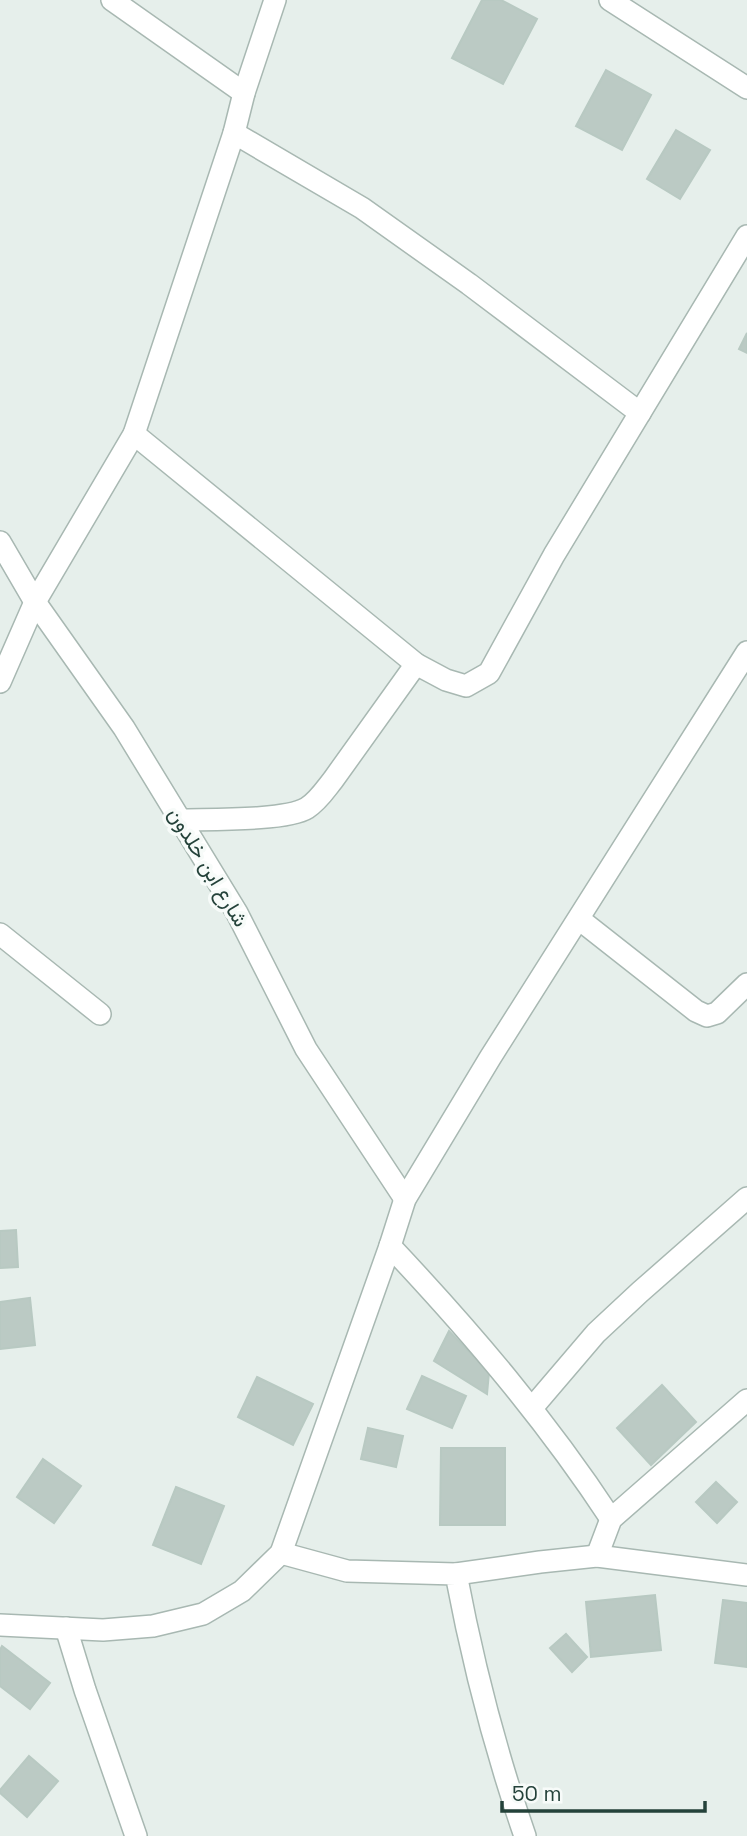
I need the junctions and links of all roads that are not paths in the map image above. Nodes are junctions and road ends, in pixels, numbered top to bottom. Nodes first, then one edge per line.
1 (112, 0) edge
2 (275, 0) edge
3 (610, 0) edge
4 (747, 88) edge
5 (244, 93) junction
6 (234, 133) junction
7 (747, 236) edge
8 (640, 413) junction
9 (134, 434) junction
10 (0, 542) edge
11 (35, 602) junction
12 (747, 652) edge
13 (416, 664) junction
14 (0, 682) edge
15 (180, 820) junction
16 (579, 919) junction
17 (0, 934) edge
18 (747, 984) edge
19 (100, 1014) dead end
20 (747, 1198) edge
21 (405, 1199) junction
22 (390, 1246) junction
23 (747, 1400) edge
24 (532, 1408) junction
25 (611, 1519) junction
26 (281, 1553) junction
27 (597, 1556) junction
28 (456, 1574) junction
29 (747, 1575) edge
30 (0, 1625) edge
31 (66, 1628) junction
32 (135, 1836) edge
33 (525, 1836) edge

1 - 5 street
2 - 5 street
3 - 4 street
5 - 6 street
6 - 8 street
6 - 9 street
7 - 8 street
8 - 13 street
9 - 11 street
9 - 13 street
10 - 11 street, شارع ابن خلدون
11 - 14 street
11 - 15 street, شارع ابن خلدون
12 - 16 street
13 - 15 street
15 - 21 street, شارع ابن خلدون
16 - 18 street
16 - 21 street
17 - 19 street
20 - 24 street
21 - 22 street
22 - 24 street
22 - 26 street
23 - 25 street
24 - 25 street
25 - 27 street
26 - 28 street
26 - 31 street
27 - 28 street
27 - 29 street
28 - 33 street
30 - 31 street
31 - 32 street

